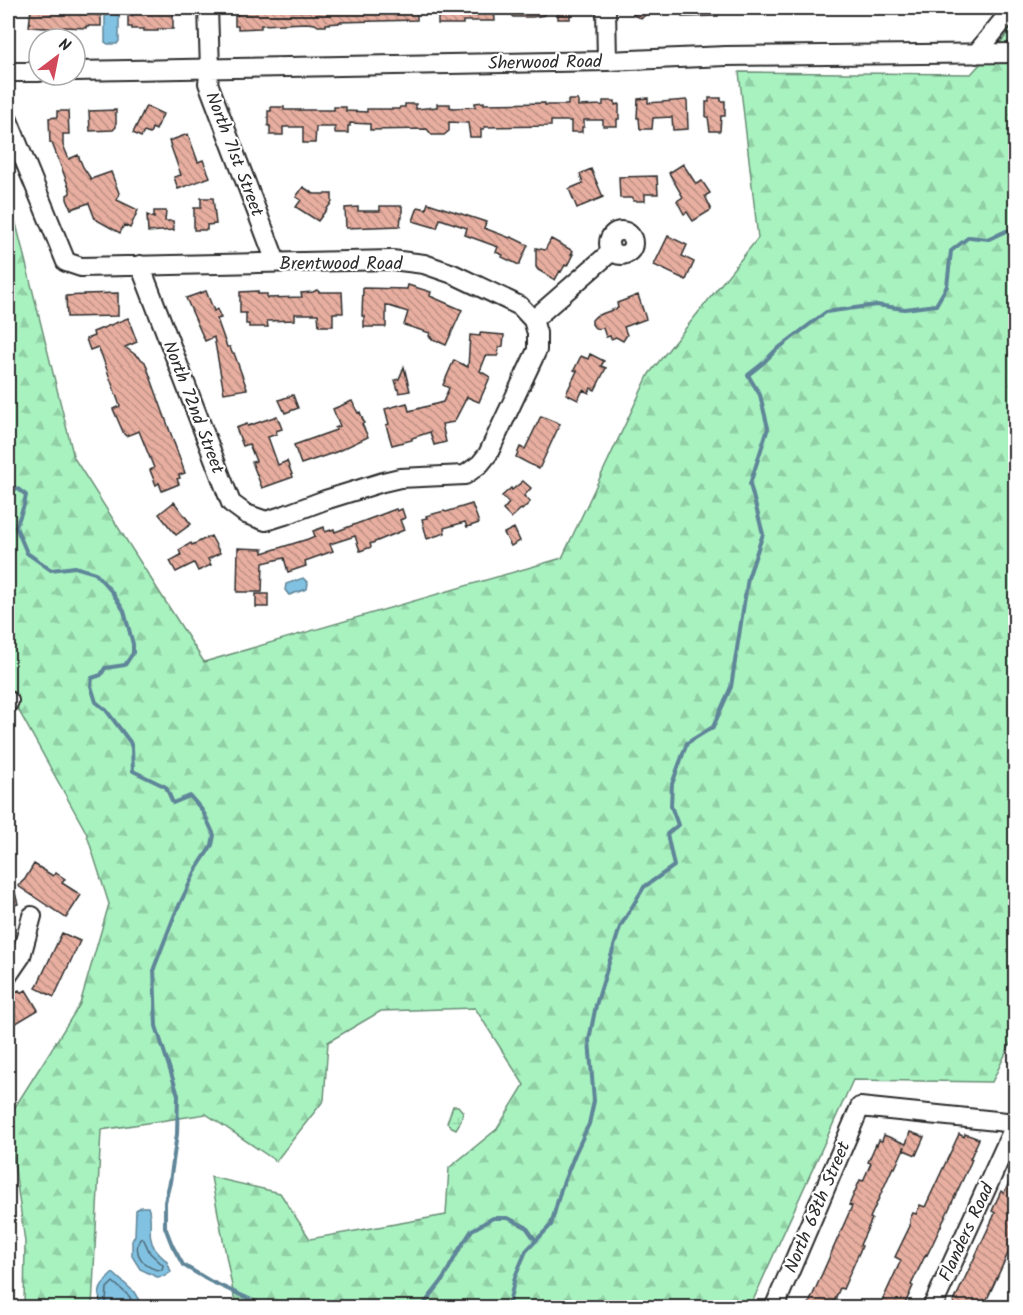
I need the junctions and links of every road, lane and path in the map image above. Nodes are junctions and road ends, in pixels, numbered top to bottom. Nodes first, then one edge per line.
1 (208, 8) edge
2 (606, 8) edge
3 (1013, 8) edge
4 (1016, 53) edge
5 (976, 54) junction
6 (607, 61) junction
7 (210, 69) junction
8 (87, 71) edge
9 (8, 72) edge
10 (27, 72) edge
11 (8, 120) edge
12 (612, 251) dead end
13 (276, 262) junction
14 (140, 265) junction
15 (533, 320) junction
16 (32, 916) dead end
17 (8, 975) edge
18 (1016, 1123) edge
19 (774, 1308) edge
20 (932, 1308) edge

1 - 7 street, North 71st Street
2 - 6 street
3 - 5 street
4 - 5 street, Sherwood Road
5 - 6 street, Sherwood Road
6 - 7 street, Sherwood Road
7 - 8 street, Sherwood Road
7 - 13 street, North 71st Street
9 - 10 street
11 - 14 street, Brentwood Road
12 - 15 street
13 - 14 street, Brentwood Road
13 - 15 street, Brentwood Road
14 - 15 street, North 72nd Street
16 - 17 street
18 - 19 street, North 68th Street
18 - 20 street, Flanders Road

